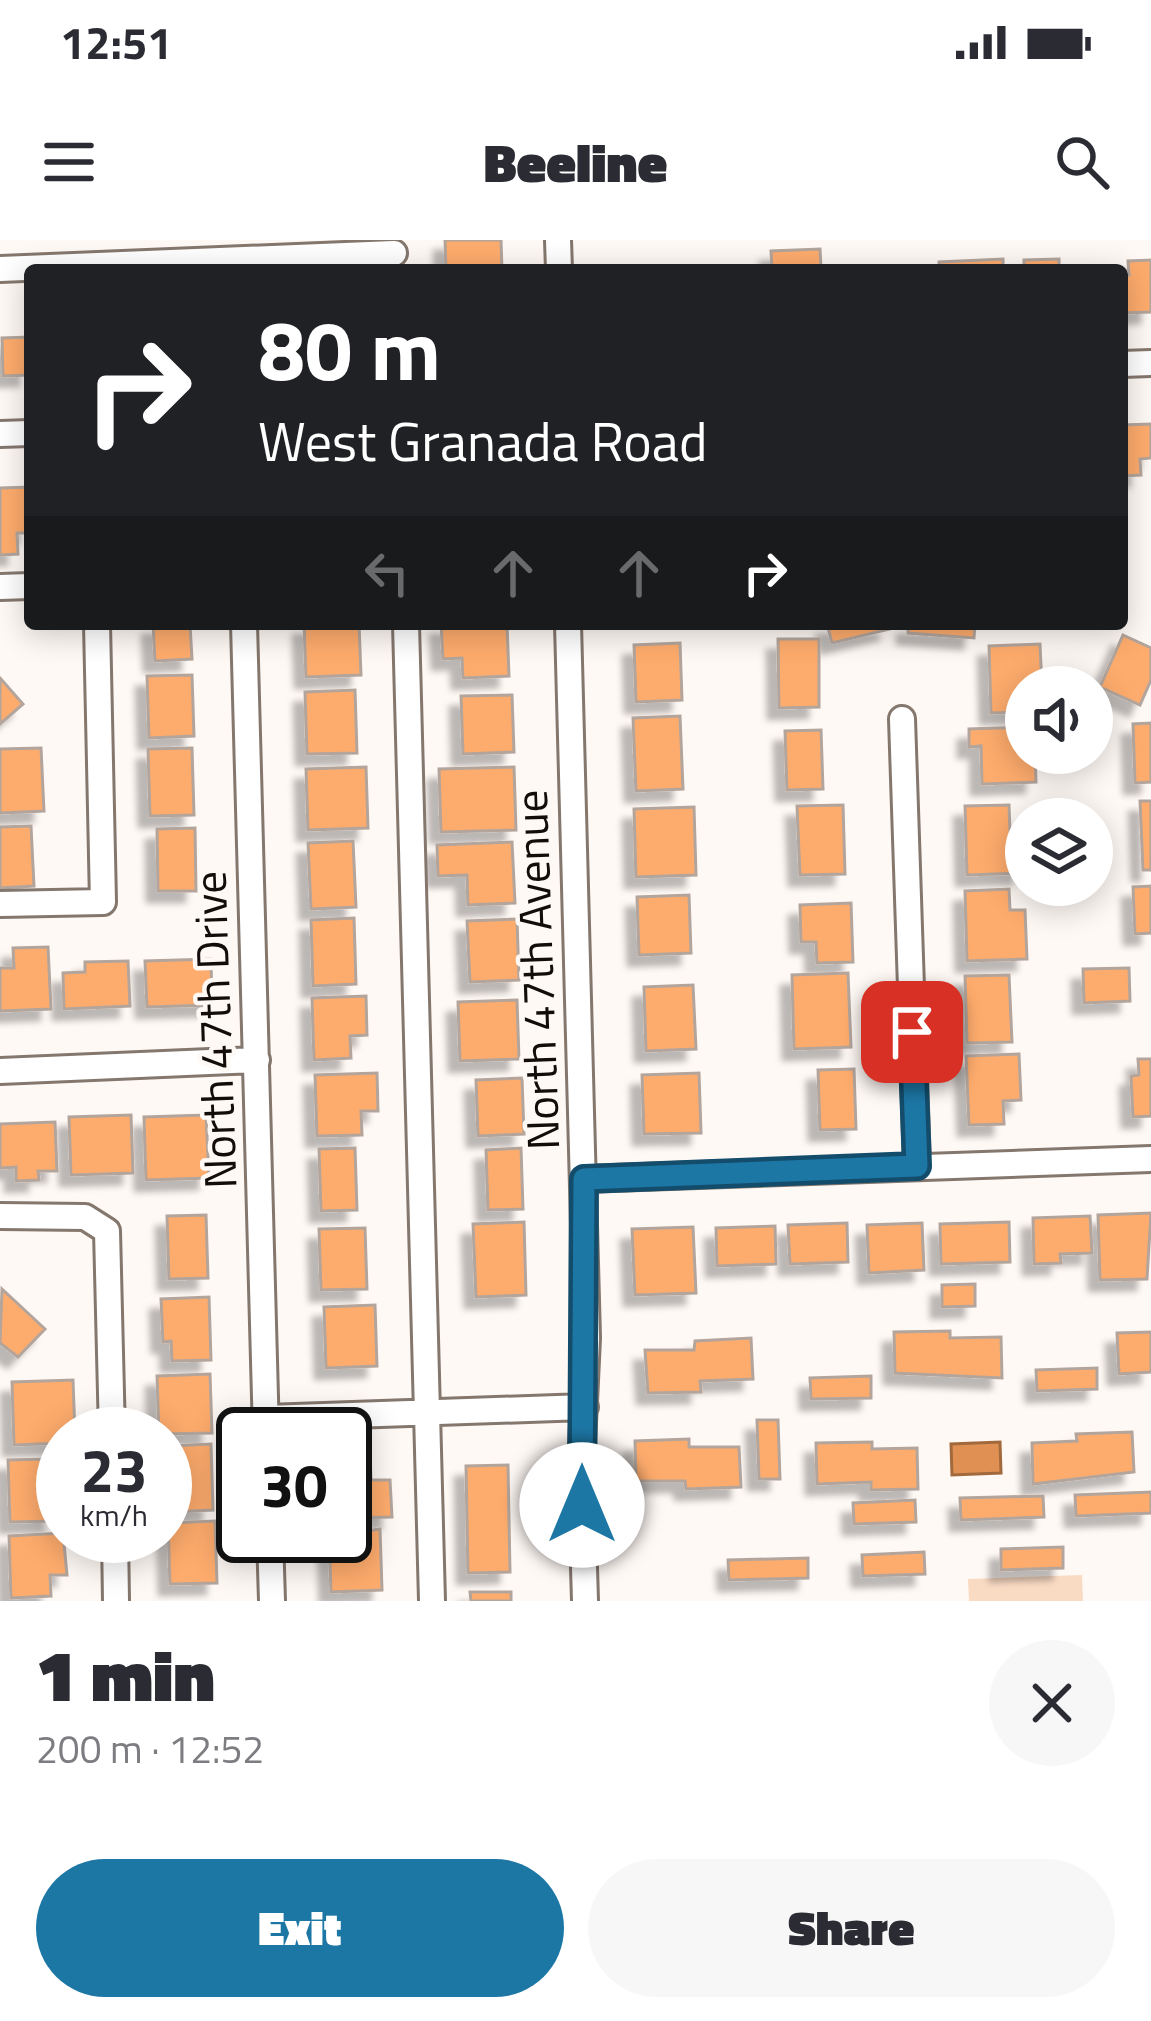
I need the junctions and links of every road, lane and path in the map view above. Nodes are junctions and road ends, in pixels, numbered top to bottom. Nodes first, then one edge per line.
1 (394, 254) edge
2 (131, 264) edge
3 (97, 630) edge
4 (244, 630) edge
5 (406, 630) edge
6 (568, 630) edge
7 (902, 719) dead end
8 (0, 904) edge
9 (257, 1060) junction
10 (0, 1071) edge
11 (1151, 1159) edge
12 (917, 1166) junction
13 (584, 1179) junction
14 (0, 1216) edge
15 (111, 1407) edge
16 (266, 1407) edge
17 (585, 1407) junction
18 (427, 1412) junction
19 (372, 1417) edge
20 (115, 1563) edge
21 (271, 1563) edge
22 (116, 1601) edge
23 (272, 1601) edge
24 (432, 1601) edge
25 (585, 1601) edge

1 - 2 street
3 - 8 street
4 - 9 street, North 47th Drive
5 - 18 street
6 - 13 street, North 47th Avenue
7 - 12 street
9 - 10 street
9 - 16 street, North 47th Drive
11 - 12 street
12 - 13 street
13 - 17 street, North 47th Avenue
14 - 15 street
17 - 18 street
17 - 25 street, North 47th Avenue
18 - 19 street
18 - 24 street
20 - 22 street
21 - 23 street

